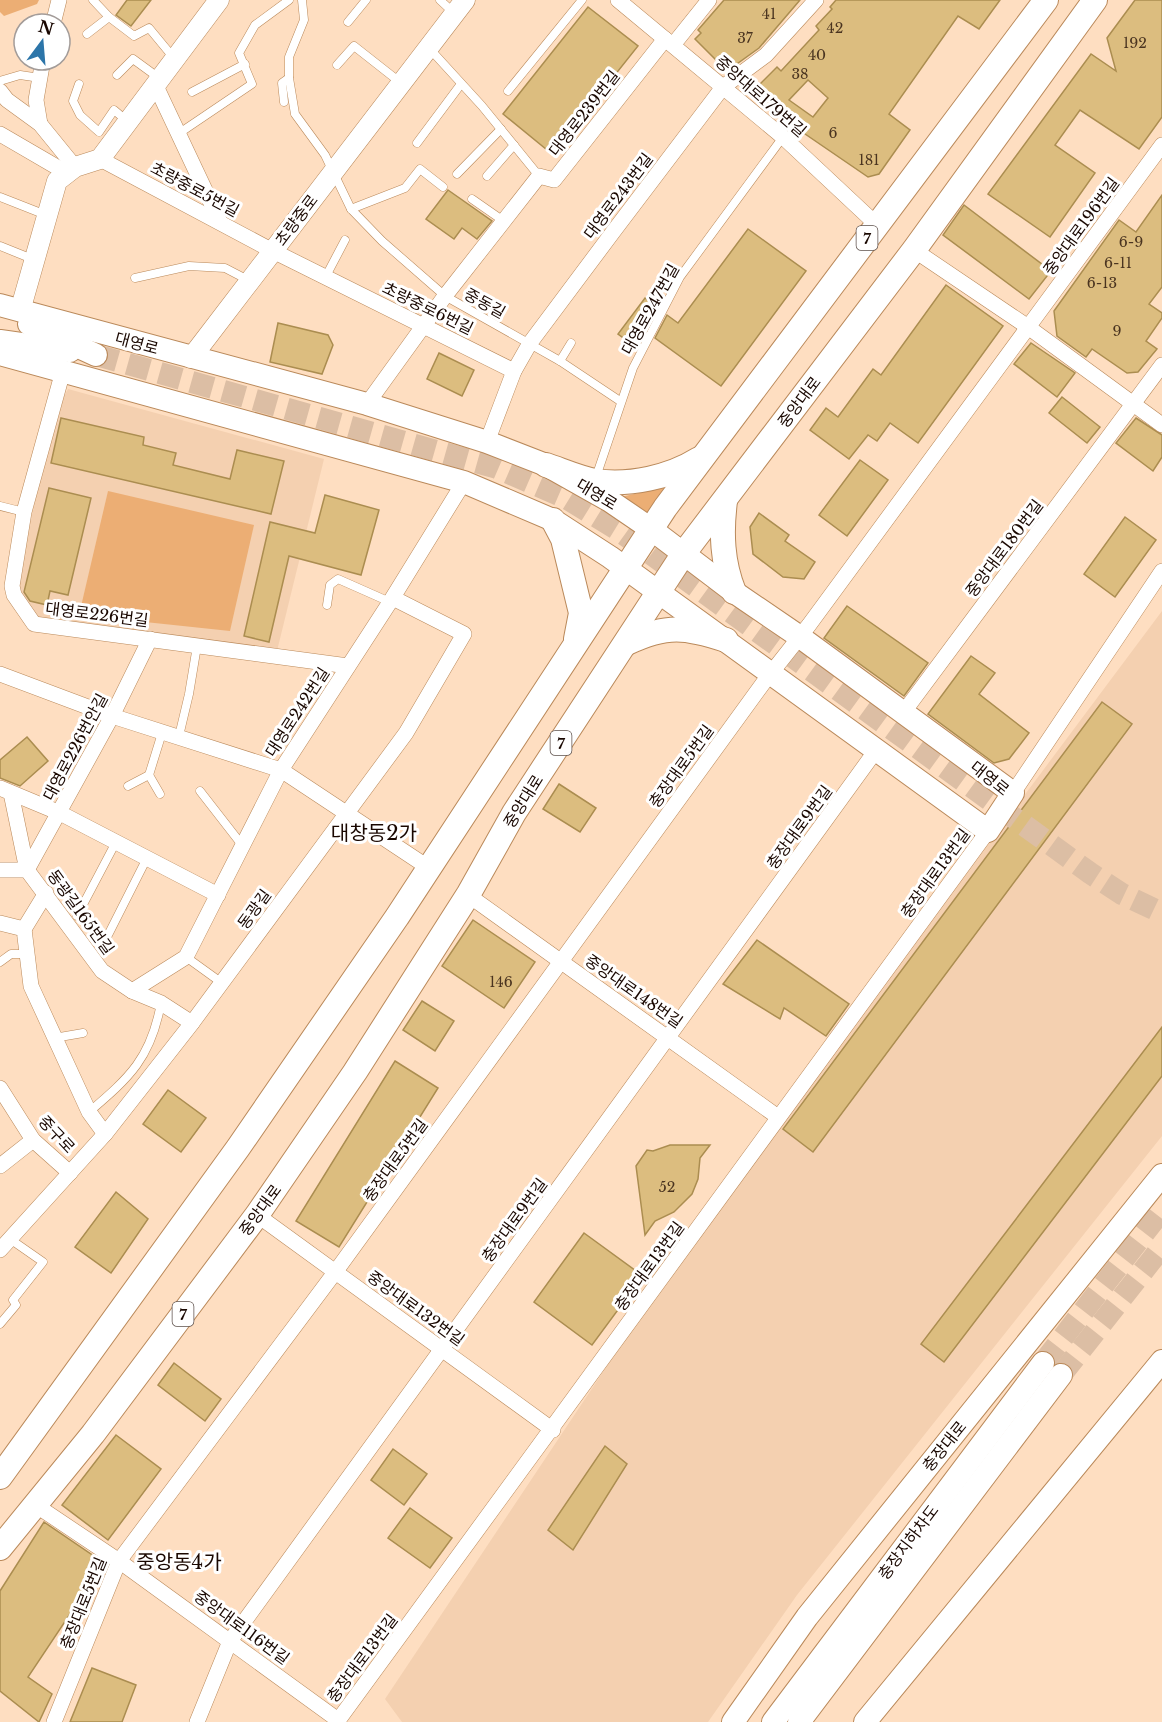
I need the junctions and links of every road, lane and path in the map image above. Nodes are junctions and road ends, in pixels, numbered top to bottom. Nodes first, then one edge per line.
1 (93, 0) edge
2 (219, 0) edge
3 (289, 0) edge
4 (302, 0) edge
5 (366, 0) edge
6 (582, 0) edge
7 (618, 0) edge
8 (709, 0) edge
9 (816, 0) edge
10 (1046, 0) edge
11 (1095, 0) edge
12 (453, 4) edge
13 (109, 17) junction
14 (348, 22) dead end
15 (87, 34) dead end
16 (669, 42) junction
17 (428, 47) junction
18 (174, 58) junction
19 (245, 64) junction
20 (337, 64) dead end
21 (41, 72) edge
22 (117, 75) dead end
23 (40, 78) junction
24 (289, 78) junction
25 (0, 81) edge
26 (157, 81) junction
27 (401, 83) junction
28 (79, 84) dead end
29 (461, 84) junction
30 (723, 87) junction
31 (508, 90) dead end
32 (0, 91) edge
33 (192, 92) dead end
34 (284, 102) dead end
35 (128, 122) junction
36 (40, 124) junction
37 (501, 129) junction
38 (0, 134) edge
39 (178, 134) junction
40 (783, 137) junction
41 (417, 143) dead end
42 (514, 145) junction
43 (1162, 145) edge
44 (100, 159) junction
45 (71, 170) junction
46 (334, 171) junction
47 (457, 174) dead end
48 (487, 176) dead end
49 (539, 176) junction
50 (443, 187) dead end
51 (0, 197) edge
52 (471, 199) dead end
53 (351, 209) junction
54 (47, 215) junction
55 (220, 222) junction
56 (504, 222) junction
57 (877, 225) junction
58 (345, 240) dead end
59 (0, 246) edge
60 (914, 250) junction
61 (273, 251) junction
62 (35, 260) junction
63 (135, 278) dead end
64 (326, 278) junction
65 (249, 281) junction
66 (445, 296) junction
67 (7, 309) edge
68 (422, 326) junction
69 (1028, 327) junction
70 (0, 340) edge
71 (571, 343) dead end
72 (530, 344) junction
73 (0, 354) edge
74 (191, 357) junction
75 (560, 361) junction
76 (1162, 365) edge
77 (63, 371) junction
78 (514, 371) junction
79 (621, 400) junction
80 (367, 404) junction
81 (1134, 405) junction
82 (1162, 425) edge
83 (487, 442) junction
84 (706, 455) junction
85 (546, 465) junction
86 (595, 481) junction
87 (464, 482) junction
88 (725, 499) junction
89 (0, 506) edge
90 (24, 512) junction
91 (553, 520) junction
92 (651, 529) junction
93 (684, 553) junction
94 (625, 567) junction
95 (1162, 571) edge
96 (660, 591) junction
97 (734, 592) junction
98 (392, 600) junction
99 (327, 605) dead end
100 (800, 637) junction
101 (150, 639) junction
102 (726, 640) junction
103 (576, 642) junction
104 (627, 643) junction
105 (197, 644) junction
106 (348, 666) junction
107 (771, 672) junction
108 (2, 677) edge
109 (903, 713) junction
110 (112, 716) junction
111 (162, 733) junction
112 (179, 736) junction
113 (877, 749) junction
114 (281, 770) junction
115 (149, 774) junction
116 (128, 786) dead end
117 (5, 791) edge
118 (200, 791) dead end
119 (1014, 793) junction
120 (160, 794) dead end
121 (60, 813) junction
122 (347, 813) junction
123 (988, 831) junction
124 (116, 842) junction
125 (242, 845) junction
126 (147, 858) junction
127 (429, 868) junction
128 (0, 870) edge
129 (27, 870) junction
130 (46, 893) junction
131 (218, 895) junction
132 (468, 896) junction
133 (77, 916) dead end
134 (0, 923) edge
135 (24, 929) junction
136 (103, 945) dead end
137 (28, 954) junction
138 (186, 957) junction
139 (0, 962) edge
140 (561, 962) junction
141 (222, 983) junction
142 (132, 991) junction
143 (161, 1003) junction
144 (192, 1023) junction
145 (83, 1033) dead end
146 (54, 1038) junction
147 (669, 1039) junction
148 (0, 1088) edge
149 (89, 1112) junction
150 (778, 1117) junction
151 (105, 1134) junction
152 (33, 1140) junction
153 (0, 1166) edge
154 (70, 1173) junction
155 (1162, 1175) edge
156 (257, 1215) junction
157 (5, 1245) edge
158 (336, 1271) junction
159 (0, 1323) edge
160 (442, 1349) junction
161 (1162, 1361) edge
162 (553, 1430) junction
163 (0, 1477) edge
164 (34, 1504) junction
165 (0, 1548) edge
166 (119, 1561) junction
167 (230, 1641) junction
168 (338, 1721) edge
169 (54, 1722) edge
170 (197, 1722) edge
171 (733, 1722) edge
172 (773, 1722) edge
173 (799, 1722) edge
174 (864, 1722) edge

1 - 13 lane
2 - 18 street
3 - 19 lane
4 - 24 lane, 중동길
5 - 14 lane
6 - 31 lane
7 - 16 street, 중앙대로179번길
8 - 16 street
9 - 30 street, 대영로243번길
10 - 57 main road, 7
11 - 60 main road, 중앙대로 / 7
12 - 17 street, 초량중로
13 - 15 lane
13 - 18 lane
16 - 30 street, 중앙대로179번길
16 - 49 street, 대영로239번길
17 - 27 street, 초량중로
17 - 29 lane
18 - 26 street
19 - 33 lane
19 - 39 lane
20 - 27 lane
21 - 23 street
22 - 26 lane
23 - 25 lane
23 - 36 street
24 - 34 lane, 중동길
24 - 46 lane, 중동길
26 - 35 street
26 - 39 street
27 - 46 street, 초량중로
28 - 35 lane
29 - 37 lane
29 - 41 lane
30 - 40 street, 중앙대로179번길
30 - 72 street, 대영로243번길
32 - 36 street
35 - 44 street
36 - 45 street
37 - 42 lane
37 - 47 lane
38 - 45 street
39 - 55 street
40 - 57 street, 중앙대로179번길
40 - 79 lane, 대영로247번길
42 - 48 lane
42 - 49 lane
43 - 69 street, 중앙대로196번길
44 - 45 street
44 - 55 street, 초량중로5번길
45 - 54 street
46 - 53 lane, 중동길
46 - 61 street, 초량중로
49 - 56 street
50 - 53 lane
51 - 54 lane
52 - 56 lane
53 - 66 lane, 중동길
54 - 62 street
55 - 61 street, 초량중로5번길
56 - 66 street
57 - 84 main road, 7
58 - 64 lane
59 - 62 lane
60 - 69 street
60 - 88 main road, 중앙대로 / 7
61 - 64 street, 초량중로6번길
61 - 65 street, 초량중로
62 - 67 street
63 - 65 lane
64 - 68 street, 초량중로6번길
65 - 74 street, 초량중로
66 - 68 street
66 - 72 lane, 중동길
67 - 70 main road
67 - 74 main road, 대영로
68 - 78 street, 초량중로6번길
68 - 80 street
69 - 81 street
69 - 100 street
71 - 75 lane
72 - 75 lane, 중동길
72 - 78 street, 대영로243번길
73 - 77 main road
74 - 80 main road, 대영로
75 - 79 lane, 중동길
76 - 81 street
77 - 87 main road
77 - 90 street, 대영로226번길
78 - 83 street, 대영로243번길
79 - 86 lane, 대영로247번길
80 - 83 main road, 대영로
81 - 82 street
81 - 109 street, 중앙대로180번길
83 - 85 main road, 대영로
84 - 86 main road
84 - 92 main road, 7
85 - 86 main road
85 - 92 main road, 대영로
87 - 91 main road
87 - 98 street, 대영로242번길
88 - 93 main road, 중앙대로 / 7
88 - 97 main road
89 - 90 lane
90 - 101 street, 대영로226번길
91 - 94 main road
91 - 103 main road
92 - 93 main road, 대영로
92 - 94 main road, 7
93 - 96 main road, 중앙대로 / 7
93 - 97 main road, 대영로
94 - 96 main road
94 - 103 main road, 7
95 - 119 street
96 - 102 main road
96 - 104 main road, 중앙대로 / 7
97 - 100 main road, 대영로
98 - 99 lane
98 - 106 street, 대영로242번길
98 - 122 street, 동광길
100 - 107 street, 충장대로5번길
100 - 109 main road, 대영로
101 - 105 street, 대영로226번길
101 - 110 street, 대영로226번안길
102 - 104 main road
102 - 107 main road
103 - 127 main road, 7
104 - 132 main road, 중앙대로 / 7
105 - 106 street, 대영로226번길
105 - 112 lane
106 - 114 street, 대영로242번길
107 - 113 main road
107 - 140 street, 충장대로5번길
108 - 110 street
109 - 119 main road, 대영로
110 - 111 street
110 - 121 street, 대영로226번안길
111 - 112 street
111 - 115 lane
112 - 114 street
113 - 123 main road
113 - 147 street, 충장대로9번길
114 - 122 street
114 - 125 street, 대영로242번길
115 - 116 lane
115 - 120 lane
117 - 121 street
117 - 129 street
118 - 125 lane
119 - 123 main road, 대영로
121 - 124 street
121 - 129 street, 대영로226번안길
122 - 127 street
122 - 141 street, 동광길
123 - 150 street, 충장대로13번길
124 - 126 street
124 - 133 lane
125 - 131 street, 대영로242번길
126 - 131 street
126 - 136 lane
127 - 163 main road, 7
128 - 129 street, 동광길165번길
129 - 130 street, 동광길165번길
130 - 135 street
130 - 142 street, 동광길165번길
131 - 138 street, 대영로242번길
132 - 140 street, 중앙대로148번길
132 - 156 main road, 중앙대로 / 7
134 - 135 street
135 - 137 street
137 - 139 lane
137 - 146 street
138 - 141 lane
138 - 142 street
140 - 147 street, 중앙대로148번길
140 - 158 street, 충장대로5번길
141 - 144 street, 동광길
142 - 143 street, 동광길165번길
143 - 144 street, 동광길165번길
143 - 149 lane
144 - 151 street, 동광길
145 - 146 lane
146 - 149 street
147 - 150 street, 중앙대로148번길
147 - 160 street, 충장대로9번길
148 - 152 street, 중구로
149 - 151 street
150 - 162 street, 충장대로13번길
151 - 154 street, 동광길
152 - 153 street
152 - 154 street, 중구로
154 - 157 street, 동광길
155 - 171 main road, 충장대로
156 - 158 street, 중앙대로132번길
156 - 164 main road, 중앙대로 / 7
157 - 159 lane
158 - 160 street, 중앙대로132번길
158 - 166 street, 충장대로5번길
160 - 162 street, 중앙대로132번길
160 - 167 street, 충장대로9번길
161 - 174 main road
162 - 168 street, 충장대로13번길
164 - 165 main road, 중앙대로 / 7
164 - 166 street, 중앙대로116번길
166 - 167 street, 중앙대로116번길
166 - 169 street, 충장대로5번길
167 - 168 street, 중앙대로116번길
167 - 170 street, 충장대로9번길
172 - 173 main road, 충장지하차도

